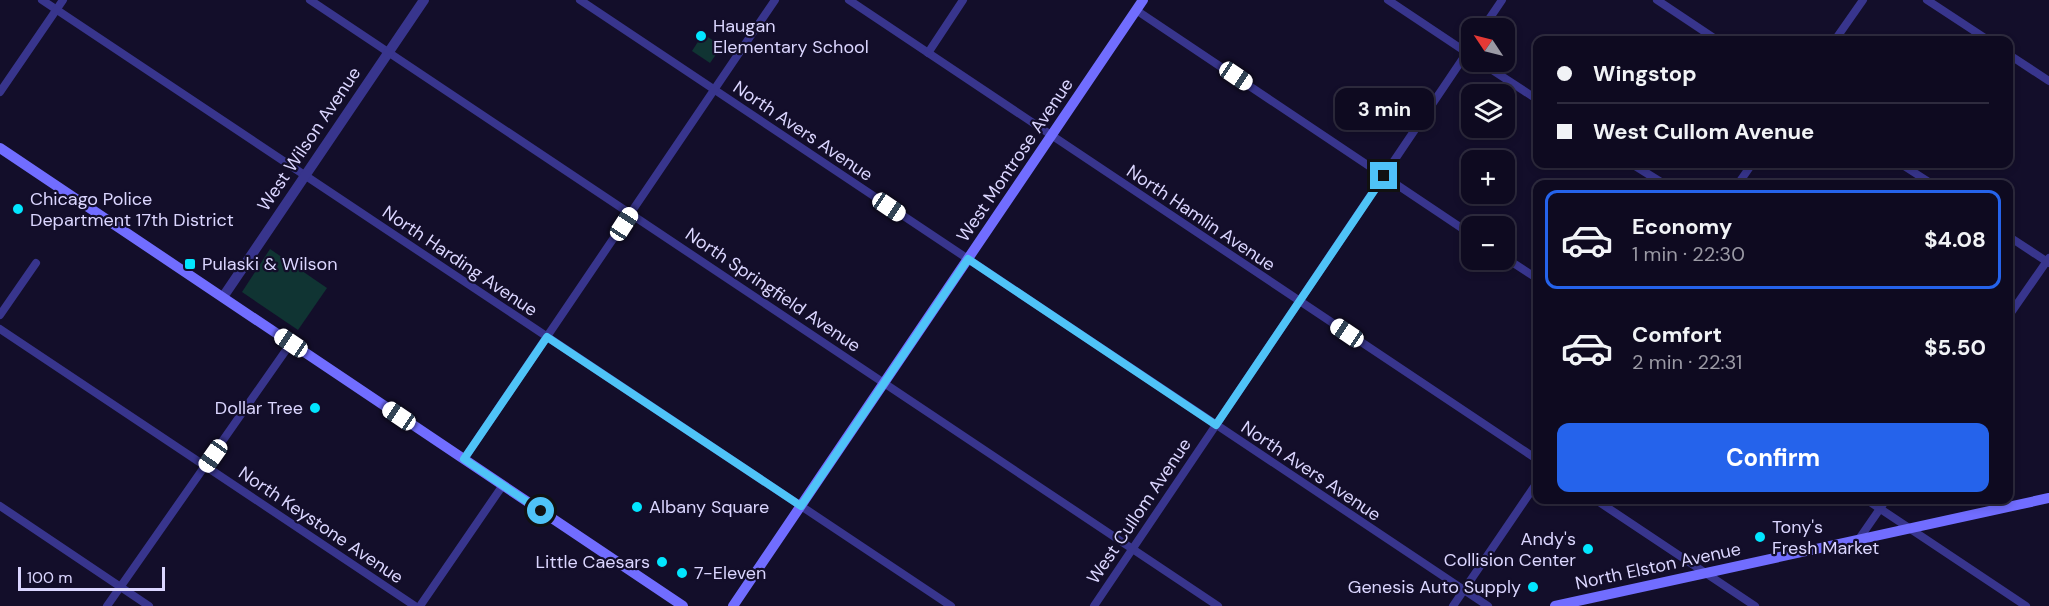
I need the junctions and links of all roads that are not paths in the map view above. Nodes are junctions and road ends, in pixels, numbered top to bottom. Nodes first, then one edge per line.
1 (42, 0) edge
2 (63, 0) edge
3 (310, 0) edge
4 (424, 0) edge
5 (580, 0) edge
6 (775, 0) edge
7 (849, 0) edge
8 (963, 0) edge
9 (1388, 0) edge
10 (1502, 0) edge
11 (1657, 0) edge
12 (1863, 0) edge
13 (1927, 0) edge
14 (1139, 5) edge
15 (56, 10) junction
16 (1490, 18) edge
17 (1711, 36) edge
18 (1838, 36) edge
19 (1982, 36) edge
20 (1461, 49) edge
21 (388, 52) junction
22 (928, 53) junction
23 (2013, 57) edge
24 (1461, 65) edge
25 (1495, 72) edge
26 (2049, 81) edge
27 (714, 90) junction
28 (0, 92) edge
29 (1533, 97) edge
30 (1051, 135) junction
31 (0, 148) edge
32 (1638, 168) edge
33 (1907, 168) edge
34 (305, 175) junction
35 (1384, 176) junction
36 (1658, 180) edge
37 (1926, 180) edge
38 (630, 213) junction
39 (1461, 227) edge
40 (2013, 239) edge
41 (968, 259) junction
42 (2048, 260) edge
43 (36, 263) dead end
44 (1515, 264) edge
45 (1533, 276) edge
46 (223, 297) junction
47 (1299, 301) junction
48 (2013, 310) edge
49 (0, 315) edge
50 (0, 329) edge
51 (547, 337) junction
52 (291, 343) junction
53 (884, 382) junction
54 (1216, 425) junction
55 (1533, 457) edge
56 (464, 459) junction
57 (206, 466) junction
58 (503, 485) junction
59 (1533, 488) edge
60 (2049, 498) edge
61 (1602, 504) edge
62 (1874, 504) edge
63 (1883, 504) edge
64 (0, 506) edge
65 (801, 506) junction
66 (1880, 508) junction
67 (1910, 529) junction
68 (1859, 539) junction
69 (1132, 549) junction
70 (1706, 573) junction
71 (122, 588) junction
72 (1464, 590) junction
73 (107, 606) edge
74 (149, 606) edge
75 (415, 606) edge
76 (420, 606) edge
77 (683, 606) edge
78 (733, 606) edge
79 (951, 606) edge
80 (1094, 606) edge
81 (1218, 606) edge
82 (1453, 606) edge
83 (1488, 606) edge
84 (1555, 606) edge
85 (1755, 606) edge
86 (2026, 606) edge

1 - 15 street, North Harding Avenue
2 - 15 street
3 - 21 street, North Springfield Avenue
4 - 21 street, West Wilson Avenue
5 - 27 street, North Avers Avenue
6 - 27 street
7 - 22 street, North Hamlin Avenue
8 - 22 street
9 - 20 street
10 - 16 street
11 - 17 street
12 - 18 street
13 - 19 street
14 - 30 main road, West Montrose Avenue
14 - 35 street
15 - 28 street
15 - 34 street, North Harding Avenue
21 - 34 street, West Wilson Avenue
21 - 38 street, North Springfield Avenue
22 - 30 street, North Hamlin Avenue
23 - 26 street
24 - 35 street, West Cullom Avenue
25 - 29 street
27 - 38 street
27 - 41 street, North Avers Avenue
30 - 41 main road, West Montrose Avenue
30 - 47 street, North Hamlin Avenue
31 - 46 main road
32 - 36 street
33 - 37 street
34 - 46 street, West Wilson Avenue
34 - 51 street, North Harding Avenue
35 - 39 street
35 - 47 street, West Cullom Avenue
38 - 51 street
38 - 53 street, North Springfield Avenue
40 - 42 street
41 - 53 main road, West Montrose Avenue
41 - 54 street, North Avers Avenue
42 - 48 street
43 - 49 street
44 - 45 street
46 - 52 main road
47 - 54 street, West Cullom Avenue
47 - 55 street, North Hamlin Avenue
50 - 57 street, North Keystone Avenue
51 - 56 street
51 - 65 street, North Harding Avenue
52 - 56 main road
52 - 57 street
53 - 65 main road, West Montrose Avenue
53 - 69 street, North Springfield Avenue
54 - 69 street, West Cullom Avenue
54 - 72 street, North Avers Avenue
56 - 58 main road
57 - 71 street
57 - 75 street, North Keystone Avenue
58 - 76 street
58 - 77 main road
59 - 72 street
60 - 67 main road, North Elston Avenue
61 - 70 street
62 - 66 street
63 - 66 street
64 - 71 street
65 - 78 main road, West Montrose Avenue
65 - 79 street, North Harding Avenue
66 - 67 street
66 - 68 street
67 - 68 main road, North Elston Avenue
67 - 86 street
68 - 70 main road, North Elston Avenue
69 - 80 street, West Cullom Avenue
69 - 81 street, North Springfield Avenue
70 - 84 main road, North Elston Avenue
70 - 85 street
71 - 73 street
71 - 74 street
72 - 82 street
72 - 83 street, North Avers Avenue

